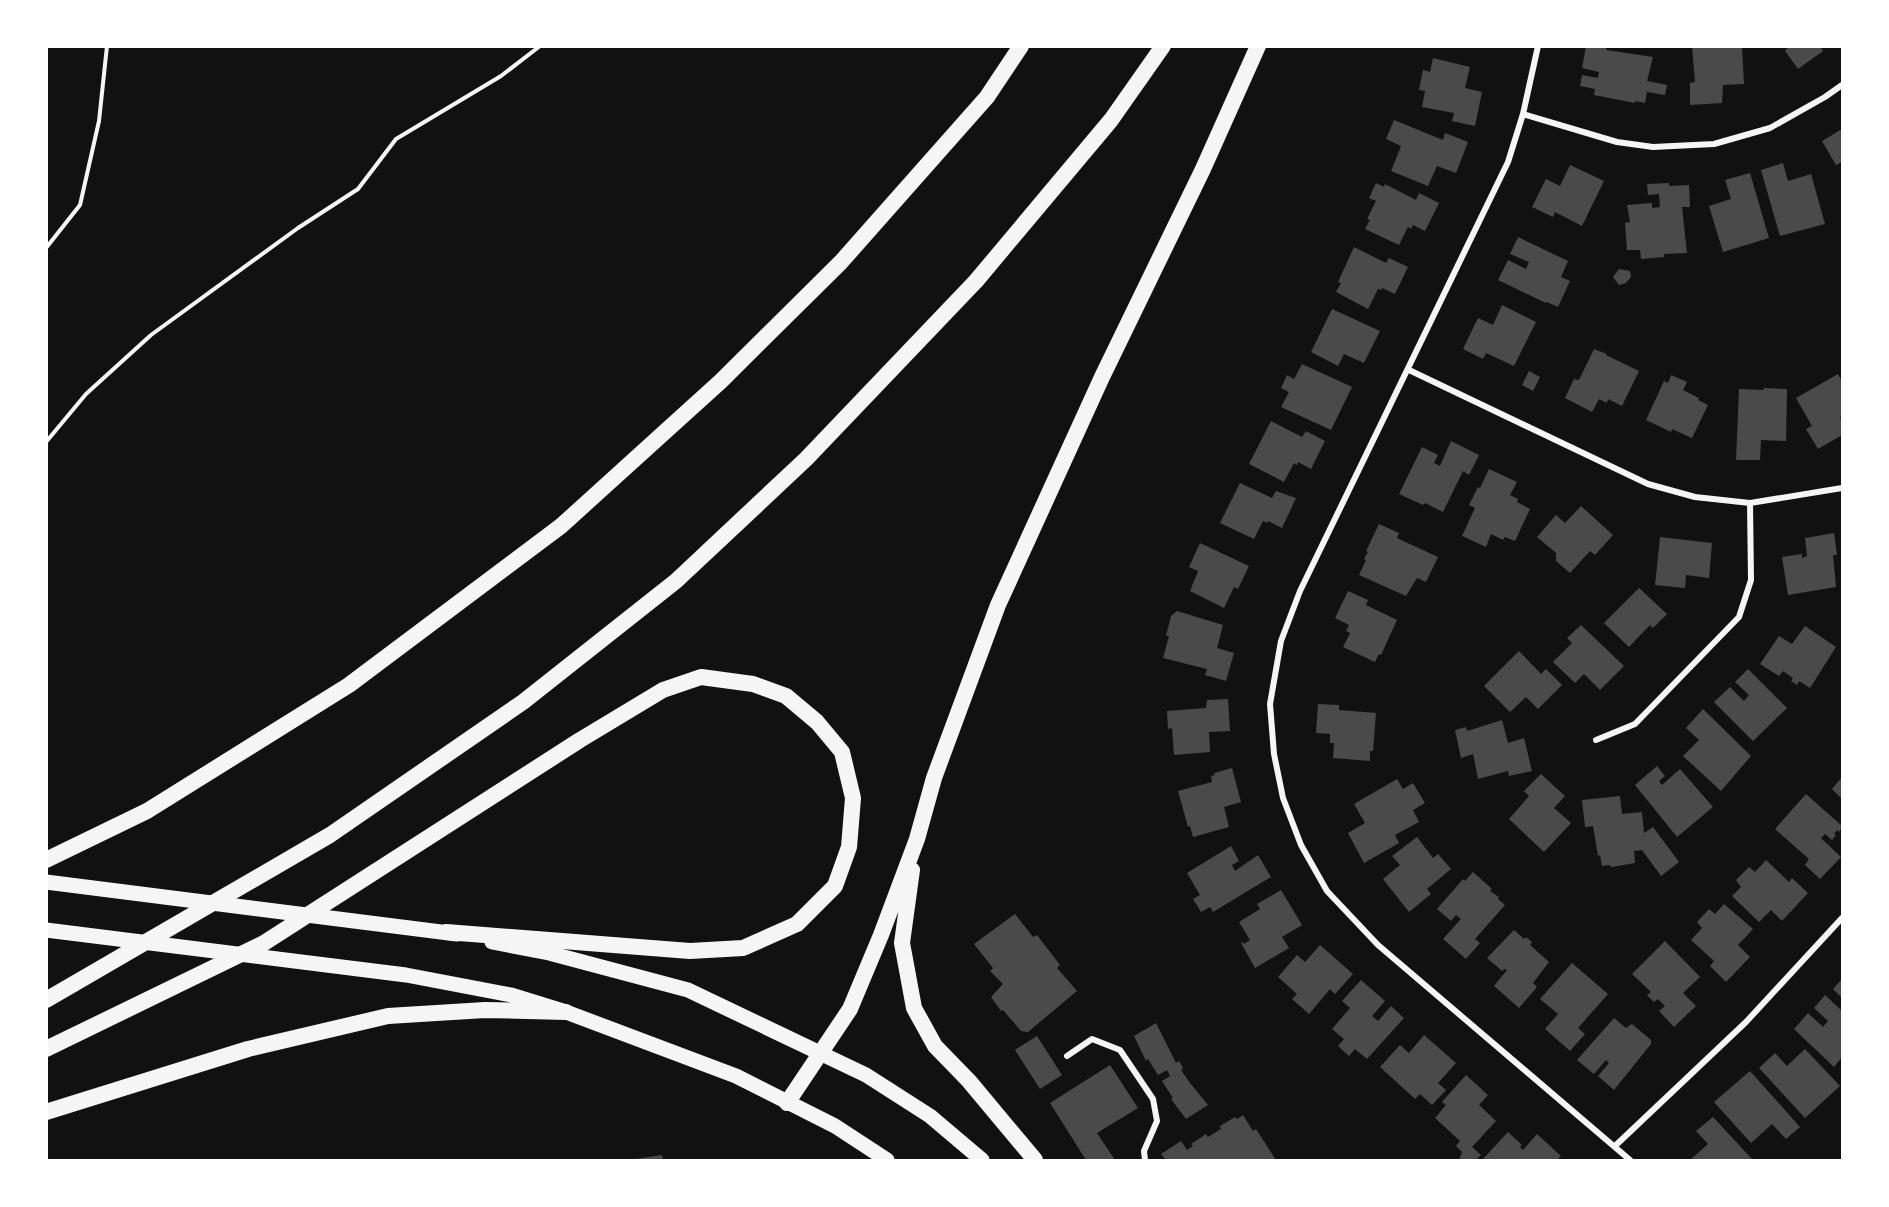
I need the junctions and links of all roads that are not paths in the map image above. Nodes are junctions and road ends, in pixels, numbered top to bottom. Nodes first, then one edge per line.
1 (1022, 46) edge
2 (1163, 46) edge
3 (1258, 46) edge
4 (1538, 46) edge
5 (1842, 84) edge
6 (1524, 114) junction
7 (1409, 369) junction
8 (1842, 488) edge
9 (1750, 503) junction
10 (1596, 740) dead end
11 (917, 839) junction
12 (46, 860) edge
13 (46, 882) edge
14 (1842, 918) edge
15 (46, 930) edge
16 (446, 932) junction
17 (46, 1000) edge
18 (566, 1012) junction
19 (46, 1049) edge
20 (821, 1053) junction
21 (1066, 1056) dead end
22 (788, 1103) junction
23 (46, 1112) edge
24 (1615, 1146) junction
25 (887, 1161) edge
26 (982, 1161) edge
27 (1035, 1161) edge
28 (1145, 1161) edge
29 (1630, 1161) edge

1 - 12 highway
2 - 17 highway
3 - 11 highway
4 - 6 street
5 - 6 street
6 - 7 street
7 - 9 street
7 - 24 street
8 - 9 street
9 - 10 street
11 - 20 highway
11 - 27 highway
13 - 16 main road
14 - 24 street
15 - 18 main road
16 - 19 highway
16 - 20 main road
18 - 22 main road
18 - 23 highway
20 - 22 highway
20 - 26 main road
21 - 28 street
22 - 25 main road
24 - 29 street

